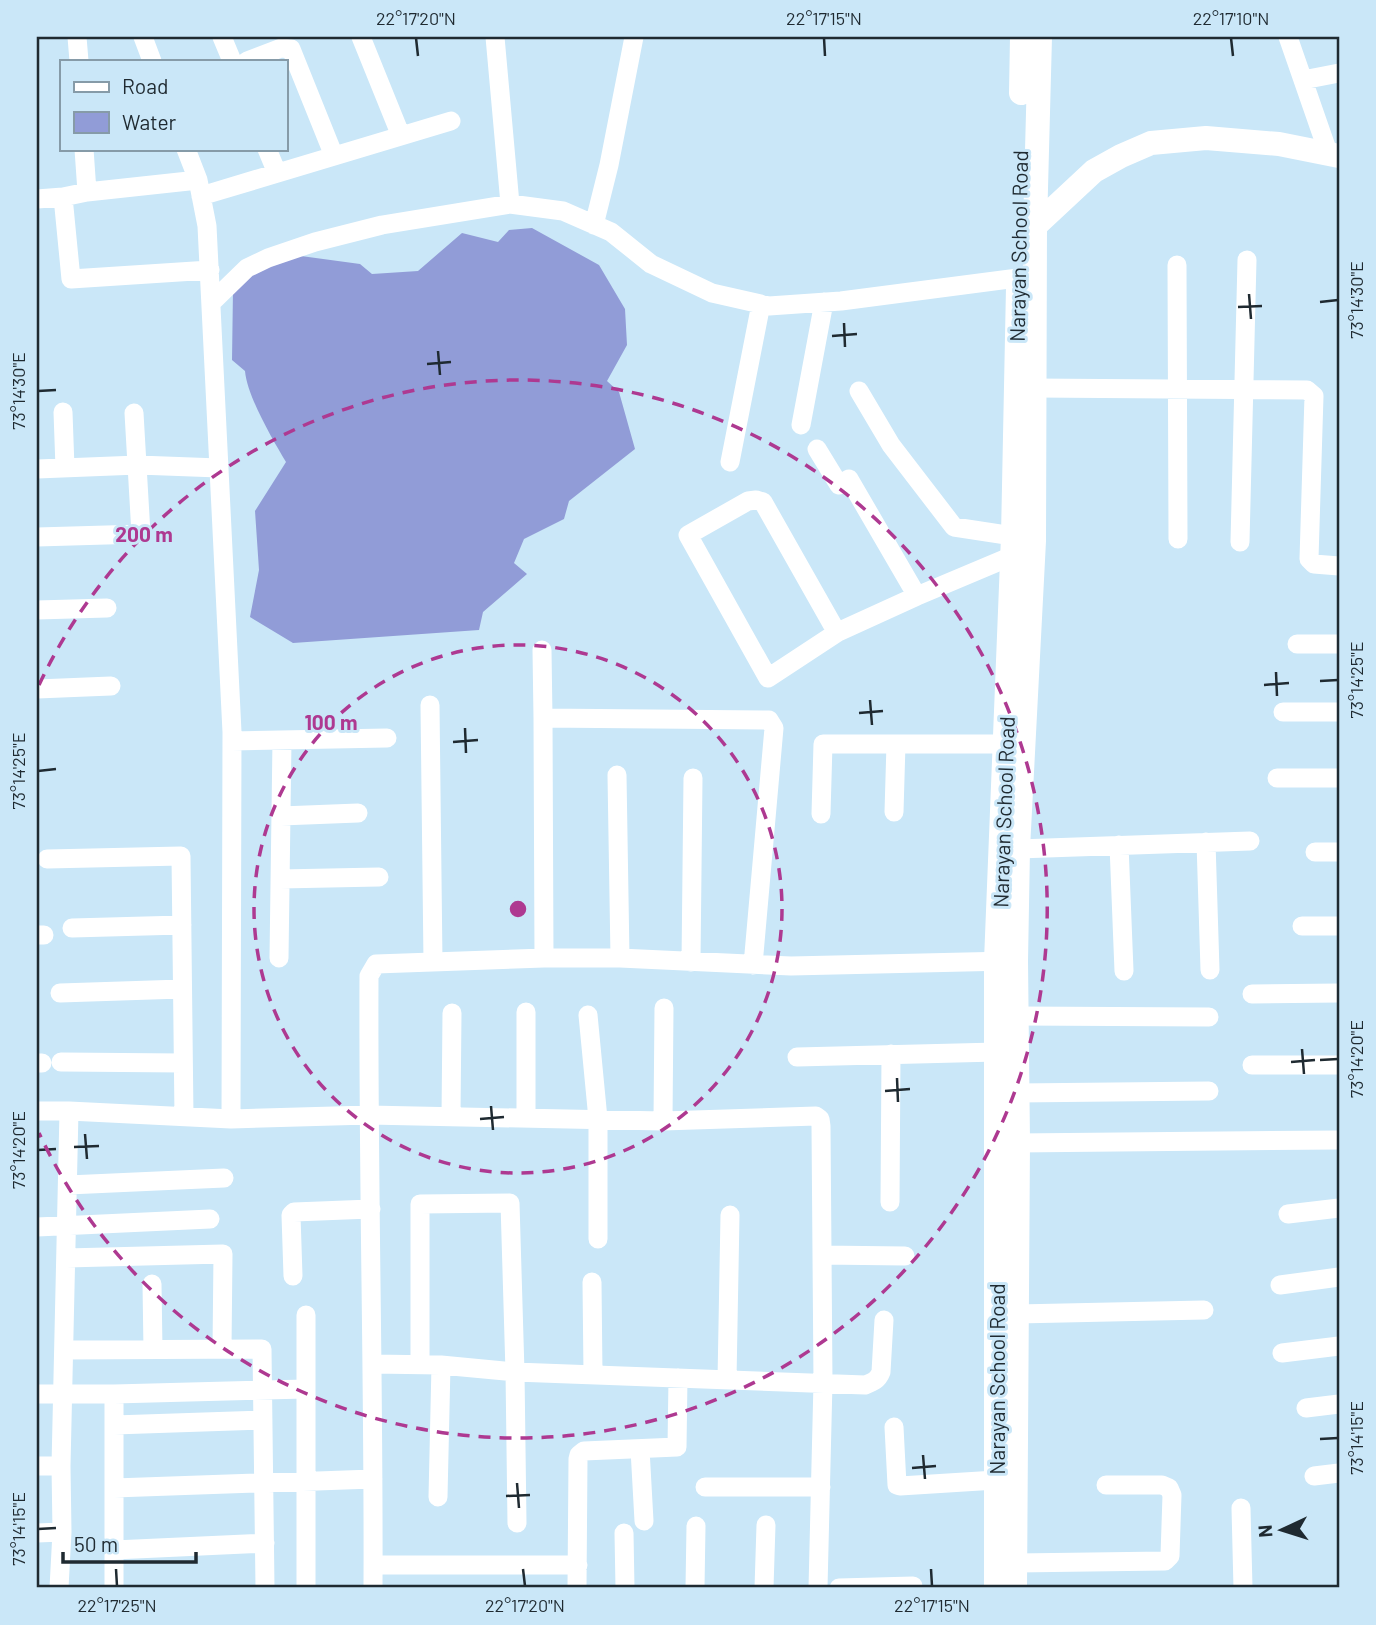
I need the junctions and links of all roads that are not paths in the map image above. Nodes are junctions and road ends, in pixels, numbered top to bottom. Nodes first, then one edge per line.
1 (77, 37) edge
2 (143, 37) edge
3 (222, 37) edge
4 (361, 37) edge
5 (495, 37) edge
6 (634, 37) edge
7 (1022, 37) edge
8 (1040, 37) edge
9 (1288, 37) edge
10 (79, 60) edge
11 (152, 60) edge
12 (232, 60) edge
13 (250, 60) edge
14 (1339, 73) edge
15 (1303, 80) junction
16 (452, 121) dead end
17 (401, 136) junction
18 (84, 150) edge
19 (186, 150) edge
20 (267, 150) edge
21 (1334, 155) edge
22 (334, 156) junction
23 (277, 173) junction
24 (200, 188) junction
25 (87, 192) junction
26 (63, 197) junction
27 (37, 199) edge
28 (510, 204) junction
29 (594, 225) junction
30 (1035, 226) junction
31 (1247, 260) dead end
32 (1177, 265) dead end
33 (209, 270) junction
34 (1026, 278) junction
35 (824, 302) junction
36 (211, 303) junction
37 (761, 304) junction
38 (1034, 388) junction
39 (1178, 388) junction
40 (1244, 389) junction
41 (859, 391) dead end
42 (63, 412) dead end
43 (134, 413) dead end
44 (801, 425) dead end
45 (817, 449) dead end
46 (730, 462) dead end
47 (138, 465) junction
48 (65, 468) junction
49 (219, 468) junction
50 (37, 470) edge
51 (37, 537) edge
52 (1178, 540) dead end
53 (1240, 542) dead end
54 (1020, 544) junction
55 (1339, 566) edge
56 (918, 596) junction
57 (107, 608) dead end
58 (37, 610) edge
59 (838, 632) junction
60 (1297, 644) dead end
61 (1339, 644) edge
62 (542, 650) dead end
63 (111, 687) dead end
64 (37, 689) edge
65 (430, 705) dead end
66 (1283, 712) dead end
67 (1339, 712) edge
68 (542, 718) junction
69 (387, 738) dead end
70 (282, 740) junction
71 (232, 741) junction
72 (896, 744) junction
73 (1006, 744) junction
74 (618, 775) dead end
75 (693, 778) dead end
76 (1277, 778) dead end
77 (1339, 778) edge
78 (894, 812) dead end
79 (358, 813) dead end
80 (821, 814) dead end
81 (281, 816) junction
82 (1250, 841) dead end
83 (1206, 842) junction
84 (1119, 845) junction
85 (1018, 849) junction
86 (1315, 852) dead end
87 (1339, 852) edge
88 (47, 859) dead end
89 (379, 877) dead end
90 (280, 879) junction
91 (182, 925) junction
92 (1302, 926) dead end
93 (1339, 926) edge
94 (72, 928) dead end
95 (279, 958) dead end
96 (544, 958) junction
97 (620, 958) junction
98 (1006, 961) junction
99 (433, 962) junction
100 (691, 962) junction
101 (753, 965) junction
102 (1210, 970) dead end
103 (1124, 971) dead end
104 (182, 989) junction
105 (60, 993) dead end
106 (1339, 993) edge
107 (1252, 994) dead end
108 (664, 1009) dead end
109 (526, 1012) dead end
110 (452, 1013) dead end
111 (588, 1015) dead end
112 (1017, 1016) junction
113 (1209, 1017) dead end
114 (997, 1052) junction
115 (891, 1054) junction
116 (797, 1057) dead end
117 (47, 1062) edge
118 (183, 1063) junction
119 (1252, 1065) dead end
120 (1339, 1065) edge
121 (1209, 1091) dead end
122 (1017, 1093) junction
123 (37, 1111) edge
124 (69, 1111) junction
125 (369, 1115) junction
126 (451, 1116) junction
127 (184, 1117) junction
128 (526, 1118) junction
129 (231, 1119) junction
130 (597, 1119) junction
131 (663, 1121) junction
132 (1339, 1140) edge
133 (1007, 1143) junction
134 (224, 1178) dead end
135 (68, 1185) junction
136 (890, 1202) dead end
137 (1339, 1208) edge
138 (370, 1209) junction
139 (1287, 1214) dead end
140 (730, 1215) dead end
141 (210, 1219) dead end
142 (67, 1226) junction
143 (37, 1227) edge
144 (598, 1239) dead end
145 (822, 1255) junction
146 (905, 1256) dead end
147 (66, 1258) junction
148 (293, 1276) dead end
149 (1339, 1277) edge
150 (592, 1282) dead end
151 (152, 1284) dead end
152 (1280, 1285) dead end
153 (1204, 1310) dead end
154 (1017, 1314) junction
155 (306, 1315) dead end
156 (884, 1320) dead end
157 (1339, 1346) edge
158 (222, 1349) junction
159 (64, 1350) junction
160 (153, 1350) junction
161 (1282, 1353) dead end
162 (373, 1364) junction
163 (420, 1365) junction
164 (441, 1365) junction
165 (515, 1372) junction
166 (593, 1374) junction
167 (678, 1378) junction
168 (727, 1380) junction
169 (823, 1382) junction
170 (306, 1389) junction
171 (262, 1390) junction
172 (37, 1394) edge
173 (62, 1394) junction
174 (114, 1394) junction
175 (1339, 1404) edge
176 (1306, 1408) dead end
177 (263, 1420) junction
178 (114, 1425) junction
179 (894, 1427) dead end
180 (640, 1449) junction
181 (37, 1466) edge
182 (61, 1466) junction
183 (1339, 1473) edge
184 (1314, 1476) dead end
185 (373, 1479) junction
186 (996, 1479) junction
187 (306, 1482) junction
188 (264, 1483) junction
189 (1106, 1485) dead end
190 (705, 1487) dead end
191 (821, 1487) junction
192 (114, 1488) junction
193 (439, 1497) dead end
194 (1241, 1508) dead end
195 (643, 1521) dead end
196 (517, 1523) dead end
197 (766, 1525) dead end
198 (695, 1526) dead end
199 (62, 1532) junction
200 (37, 1533) edge
201 (624, 1533) dead end
202 (264, 1543) junction
203 (114, 1550) junction
204 (1016, 1563) junction
205 (373, 1565) junction
206 (578, 1565) junction
207 (913, 1586) dead end
208 (59, 1588) edge
209 (114, 1588) edge
210 (265, 1588) edge
211 (306, 1588) edge
212 (373, 1588) edge
213 (577, 1588) edge
214 (625, 1588) edge
215 (695, 1588) edge
216 (764, 1588) edge
217 (818, 1588) edge
218 (839, 1588) edge
219 (996, 1588) edge
220 (1015, 1588) edge
221 (1243, 1588) edge

1 - 10 street
2 - 11 street
3 - 12 street
4 - 17 street
5 - 28 street
6 - 29 street
7 - 34 street, Narayan School Road
8 - 30 street
9 - 15 street
13 - 22 street
14 - 15 street
15 - 21 street
16 - 17 street
17 - 22 street
18 - 25 street
19 - 24 street
20 - 23 street
21 - 30 street
22 - 23 street
23 - 24 street
24 - 25 street
24 - 33 street
25 - 26 street
26 - 27 street
26 - 33 street
28 - 29 street
28 - 36 street
29 - 37 street
30 - 34 street
31 - 40 street
32 - 39 street
33 - 36 street
34 - 35 street
34 - 38 street
34 - 54 street, Narayan School Road
35 - 37 street
35 - 44 street
36 - 49 street
37 - 46 street
38 - 39 street
38 - 54 street
39 - 40 street
39 - 52 street
40 - 53 street
40 - 55 street
41 - 54 street
42 - 48 street
43 - 47 street
45 - 56 street
47 - 48 street
47 - 49 street
47 - 51 street
48 - 50 street
49 - 71 street
54 - 56 street
54 - 73 street, Narayan School Road
54 - 85 street
56 - 59 street
57 - 58 street
59 - 59 street
60 - 61 street
62 - 68 street
63 - 64 street
65 - 99 street
66 - 67 street
68 - 96 street
68 - 101 street
69 - 70 street
70 - 71 street
70 - 81 street
71 - 129 street
72 - 73 street
72 - 78 street
72 - 80 street
73 - 98 street, Narayan School Road
74 - 97 street
75 - 100 street
76 - 77 street
79 - 81 street
81 - 90 street
82 - 83 street
83 - 84 street
83 - 102 street
84 - 85 street
84 - 103 street
85 - 98 street
86 - 87 street
88 - 91 street
89 - 90 street
90 - 95 street
91 - 94 street
91 - 104 street
92 - 93 street
96 - 97 street
96 - 99 street
97 - 100 street
98 - 101 street
98 - 112 street
98 - 114 street, Narayan School Road
99 - 125 street
100 - 101 street
104 - 105 street
104 - 118 street
106 - 107 street
108 - 131 street
109 - 128 street
110 - 126 street
111 - 130 street
112 - 113 street
112 - 122 street
114 - 115 street
114 - 133 street, Narayan School Road
115 - 116 street
115 - 136 street
117 - 118 street
118 - 127 street
119 - 120 street
121 - 122 street
122 - 133 street
123 - 124 street
124 - 127 street
124 - 135 street
125 - 126 street
125 - 129 street
125 - 138 street
126 - 128 street
127 - 129 street
128 - 130 street
130 - 131 street
130 - 144 street
131 - 145 street
132 - 133 street
133 - 154 street
133 - 186 street, Narayan School Road
134 - 135 street
135 - 142 street
137 - 139 street
138 - 148 street
138 - 162 street
140 - 168 street
141 - 142 street
142 - 143 street
142 - 147 street
145 - 146 street
145 - 169 street
147 - 158 street
147 - 159 street
149 - 152 street
150 - 166 street
151 - 160 street
153 - 154 street
154 - 204 street
155 - 170 street
156 - 169 street
157 - 161 street
158 - 160 street
158 - 171 street
159 - 160 street
159 - 173 street
162 - 163 street
162 - 185 street
163 - 164 street
163 - 165 street
164 - 165 street
164 - 193 street
165 - 166 street
165 - 196 street
166 - 167 street
167 - 168 street
167 - 180 street
168 - 169 street
169 - 191 street
170 - 171 street
170 - 187 street
171 - 174 street
171 - 177 street
172 - 173 street
173 - 174 street
173 - 182 street
174 - 178 street
175 - 176 street
177 - 178 street
177 - 188 street
178 - 192 street
179 - 186 street
180 - 195 street
180 - 206 street
181 - 182 street
182 - 199 street
183 - 184 street
185 - 187 street
185 - 205 street
186 - 219 street, Narayan School Road
187 - 188 street
187 - 211 street
188 - 192 street
188 - 202 street
189 - 204 street
190 - 191 street
191 - 217 street
192 - 203 street
194 - 221 street
197 - 216 street
198 - 215 street
199 - 200 street
199 - 208 street
201 - 214 street
202 - 203 street
202 - 210 street
203 - 209 street
204 - 220 street
205 - 206 street
205 - 212 street
206 - 213 street
207 - 218 street

